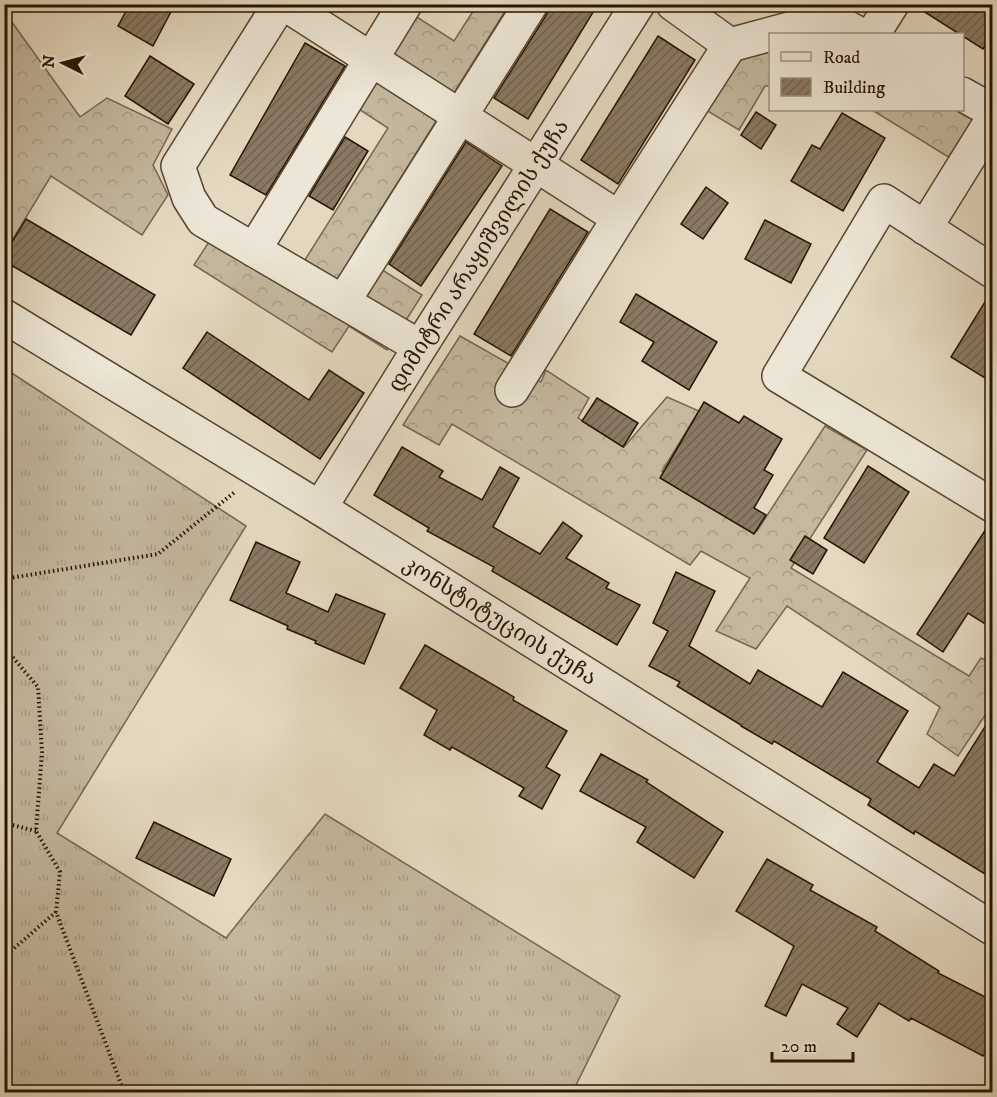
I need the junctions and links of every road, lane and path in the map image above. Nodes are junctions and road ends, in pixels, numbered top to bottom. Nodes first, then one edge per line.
1 (280, 4) edge
2 (285, 4) edge
3 (405, 4) edge
4 (531, 4) edge
5 (638, 4) edge
6 (673, 4) edge
7 (892, 4) edge
8 (774, 33) edge
9 (857, 33) edge
10 (874, 33) edge
11 (769, 34) edge
12 (730, 45) junction
13 (371, 59) junction
14 (964, 95) edge
15 (993, 111) edge
16 (460, 116) junction
17 (993, 120) edge
18 (536, 164) junction
19 (619, 218) junction
20 (925, 228) junction
21 (254, 250) junction
22 (993, 271) edge
23 (343, 302) junction
24 (4, 316) edge
25 (420, 347) junction
26 (512, 390) dead end
27 (260, 472) junction
28 (993, 505) edge
29 (320, 508) junction
30 (4, 579) edge
31 (4, 647) edge
32 (4, 823) edge
33 (36, 831) junction
34 (56, 912) junction
35 (993, 928) edge
36 (4, 957) edge
37 (124, 1092) edge

1 - 21 street
2 - 13 street
3 - 13 street
4 - 16 street
5 - 18 street, დიმიტრი არაყიშვილის ქუჩა
6 - 12 street
7 - 10 street
8 - 9 street
11 - 12 street
12 - 19 street
13 - 16 street
13 - 21 street
14 - 15 street
16 - 18 street
16 - 23 street
17 - 20 street
18 - 19 street
18 - 25 street, დიმიტრი არაყიშვილის ქუჩა
19 - 26 street
20 - 22 street
20 - 28 street
21 - 23 street
23 - 25 street
24 - 27 street, კონსტიტუციის ქუჩა
25 - 29 street, დიმიტრი არაყიშვილის ქუჩა
27 - 29 street, კონსტიტუციის ქუჩა
27 - 30 path
29 - 35 street, კონსტიტუციის ქუჩა
31 - 33 path
32 - 33 path
33 - 34 path
34 - 36 path
34 - 37 path

